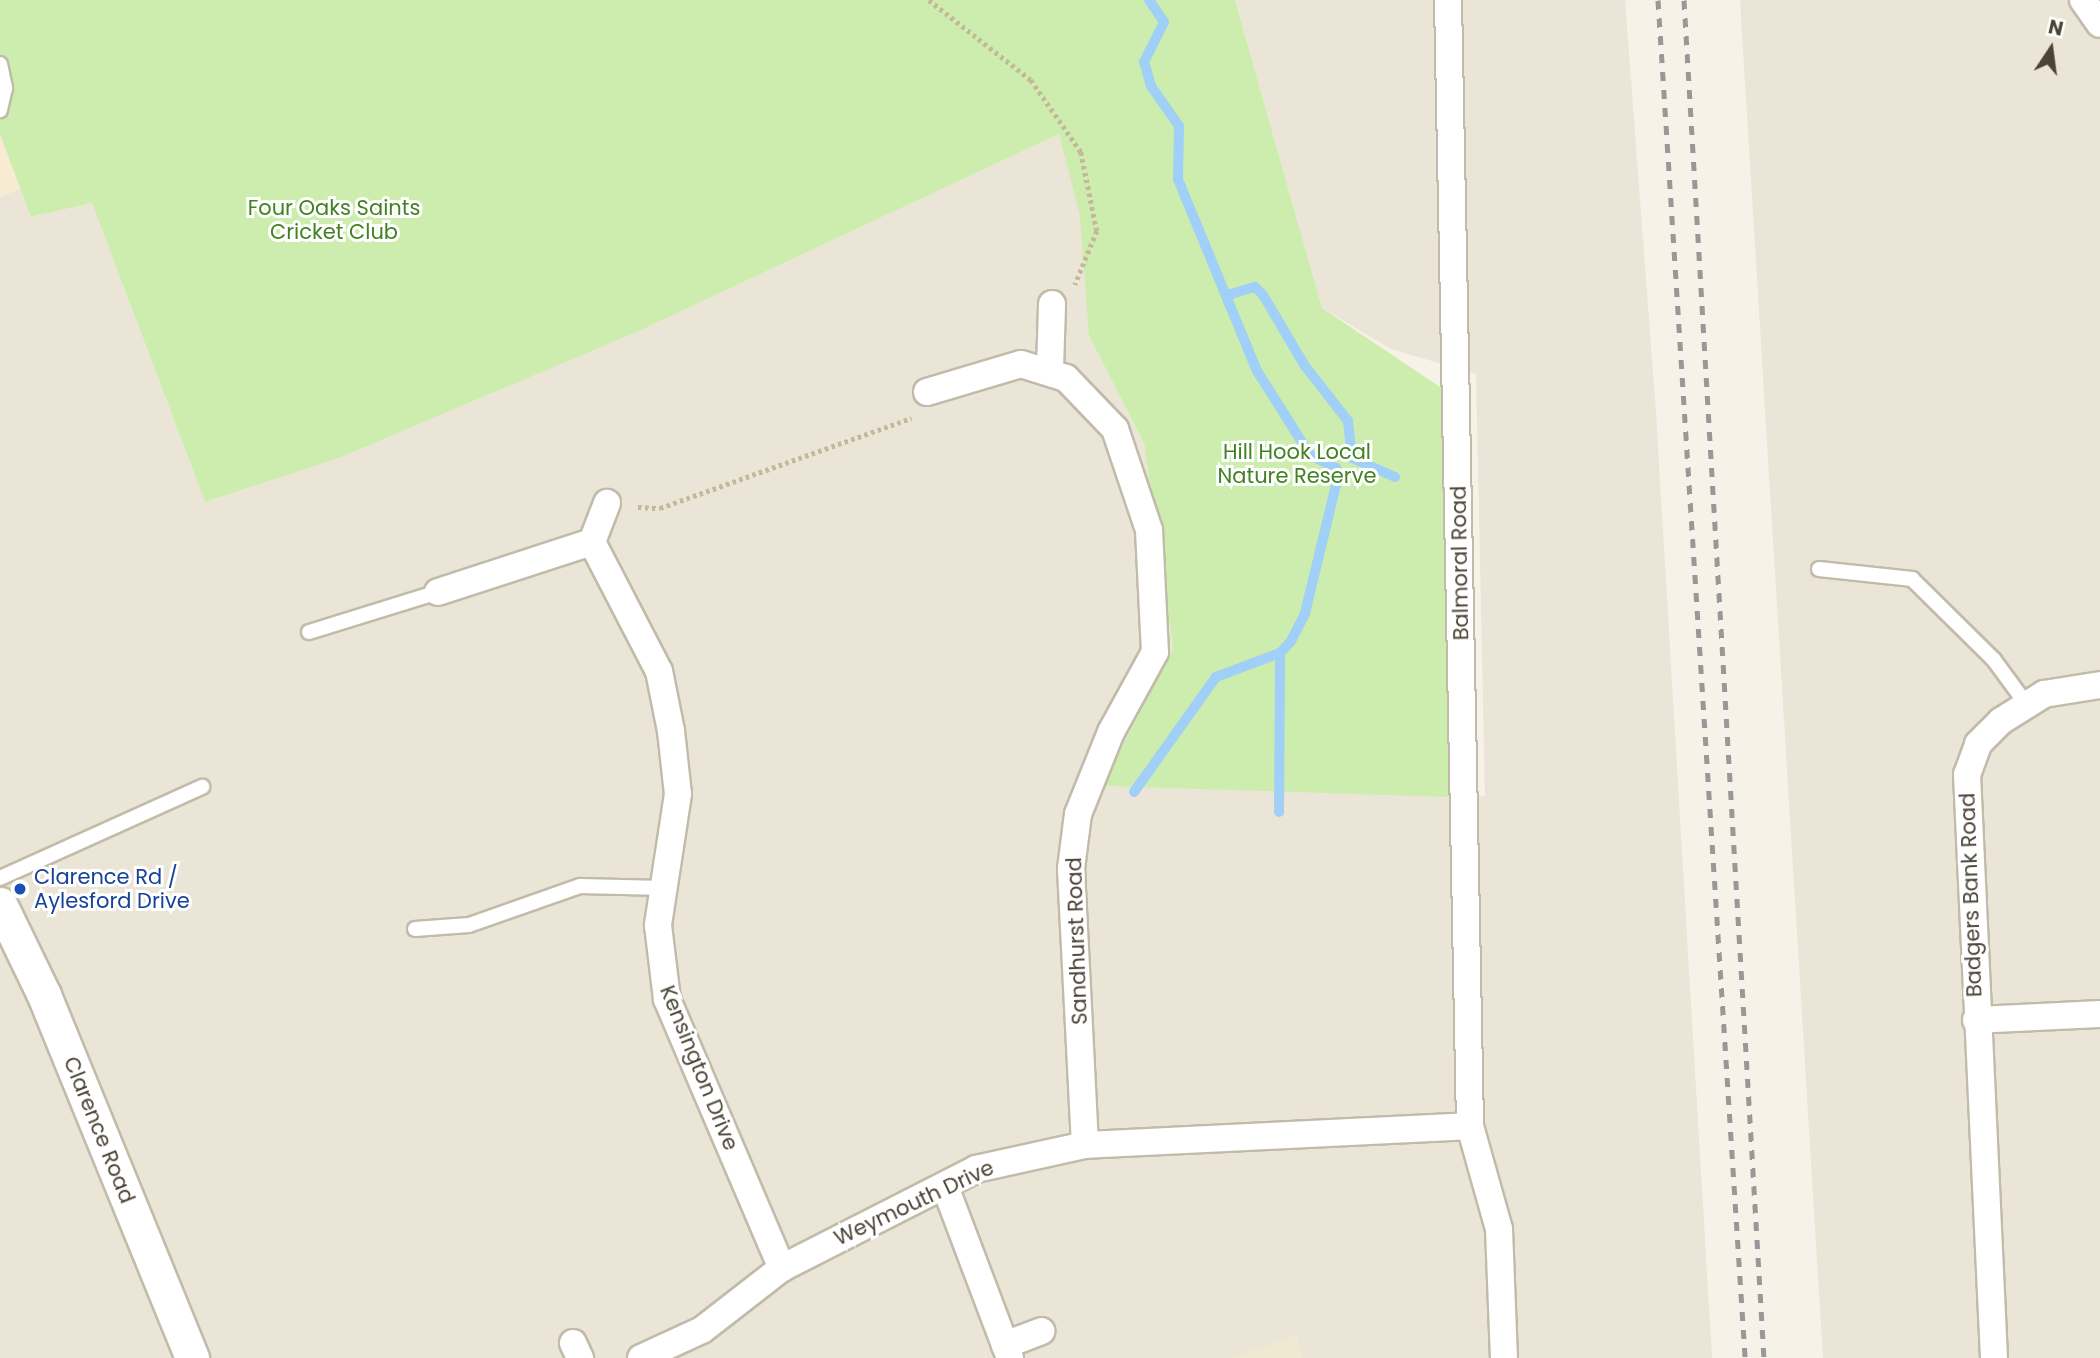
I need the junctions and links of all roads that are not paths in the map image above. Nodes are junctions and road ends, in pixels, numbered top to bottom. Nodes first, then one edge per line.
1 (1448, 0) edge
2 (2083, 0) edge
3 (2100, 24) edge
4 (0, 64) edge
5 (0, 110) edge
6 (1052, 304) road end
7 (1050, 369) junction
8 (927, 392) road end
9 (607, 503) road end
10 (592, 542) junction
11 (1819, 569) dead end
12 (438, 592) joint
13 (309, 632) dead end
14 (2100, 685) edge
15 (2027, 705) junction
16 (202, 787) dead end
17 (0, 878) edge
18 (664, 888) junction
19 (0, 904) edge
20 (415, 929) dead end
21 (2100, 1014) edge
22 (1976, 1020) junction
23 (1470, 1126) junction
24 (1086, 1145) junction
25 (946, 1189) junction
26 (782, 1268) junction
27 (1041, 1331) dead end
28 (1007, 1351) edge
29 (192, 1358) edge
30 (641, 1358) edge
31 (1504, 1358) edge
32 (1994, 1358) edge

1 - 23 street, Balmoral Road
2 - 3 street
4 - 5 lane
6 - 7 street
7 - 8 street
7 - 24 street, Sandhurst Road
9 - 10 street
10 - 12 street
10 - 18 street, Kensington Drive
11 - 15 lane
12 - 13 lane
14 - 15 street, Badgers Bank Road
15 - 22 street, Badgers Bank Road
16 - 17 lane
18 - 20 lane
18 - 26 street, Kensington Drive
19 - 29 street, Clarence Road
21 - 22 street, Badgers Bank Road
22 - 32 street, Badgers Bank Road
23 - 24 street, Weymouth Drive
23 - 31 street, Balmoral Road
24 - 25 street, Weymouth Drive
25 - 26 street, Weymouth Drive
25 - 28 street
26 - 30 street, Weymouth Drive
27 - 28 street

